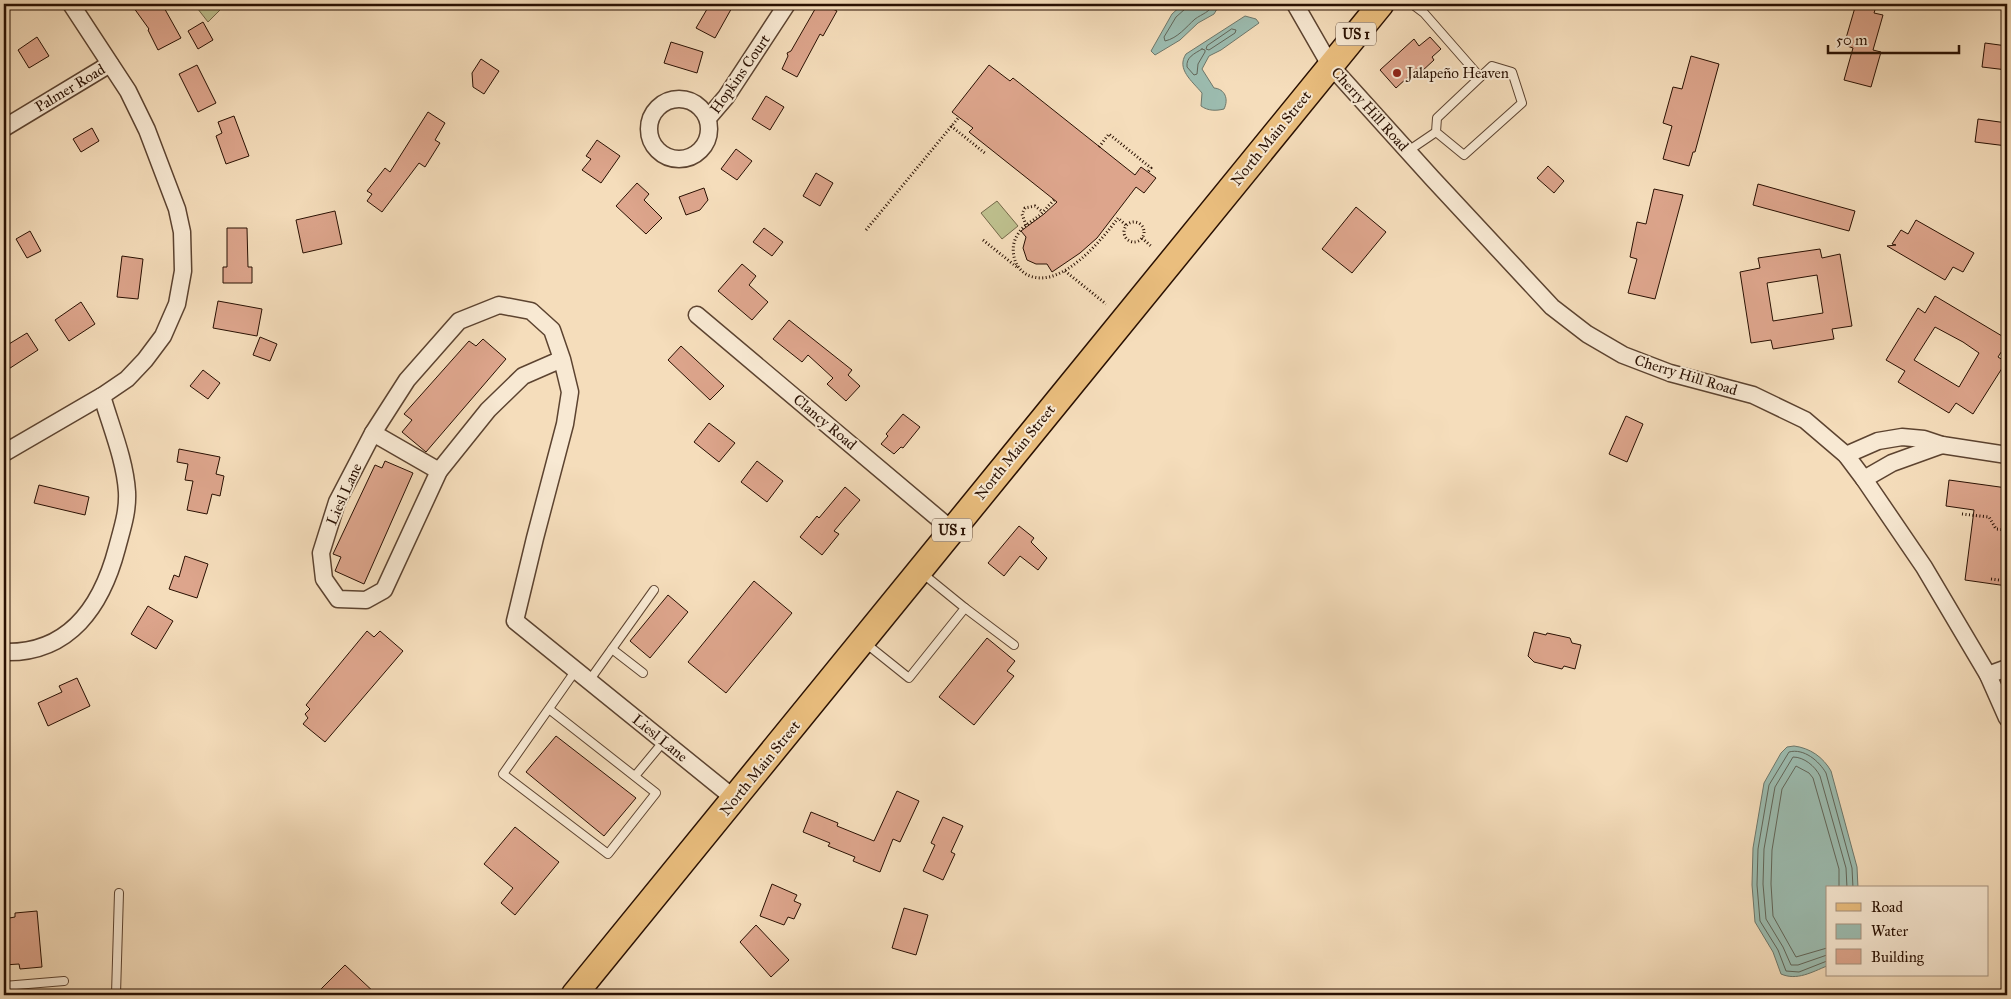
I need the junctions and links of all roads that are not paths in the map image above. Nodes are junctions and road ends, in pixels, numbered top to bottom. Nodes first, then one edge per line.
1 (71, 4) edge
2 (787, 4) edge
3 (1295, 4) edge
4 (1381, 4) edge
5 (1412, 4) edge
6 (110, 64) junction
7 (1330, 65) junction
8 (1480, 77) junction
9 (708, 118) dead end
10 (4, 128) edge
11 (1436, 132) junction
12 (1408, 151) junction
13 (698, 315) dead end
14 (562, 359) junction
15 (102, 396) junction
16 (373, 432) junction
17 (1942, 445) junction
18 (4, 453) edge
19 (1846, 455) junction
20 (2007, 455) edge
21 (439, 471) junction
22 (1864, 478) junction
23 (952, 530) junction
24 (919, 571) junction
25 (654, 590) dead end
26 (965, 608) junction
27 (863, 641) junction
28 (1014, 645) dead end
29 (612, 649) junction
30 (4, 652) edge
31 (2007, 668) edge
32 (576, 670) junction
33 (643, 673) dead end
34 (1988, 675) junction
35 (589, 680) junction
36 (549, 709) junction
37 (2007, 718) edge
38 (664, 741) junction
39 (635, 776) junction
40 (735, 799) junction
41 (119, 893) dead end
42 (64, 981) dead end
43 (4, 986) edge
44 (116, 994) edge
45 (574, 995) edge

1 - 6 street
2 - 9 street, Hopkins Court
3 - 7 street, Cherry Hill Road
4 - 7 main road, North Main Street / US 1
5 - 8 lane
6 - 10 street, Palmer Road
6 - 15 street
7 - 12 street, Cherry Hill Road
7 - 23 main road, North Main Street / US 1
8 - 11 lane
8 - 11 lane
11 - 12 lane
12 - 19 street, Cherry Hill Road
13 - 23 street, Clancy Road
14 - 16 street, Liesl Lane
14 - 21 street, Liesl Lane
14 - 32 street, Liesl Lane
15 - 18 street
15 - 30 street
16 - 21 street
16 - 21 street, Liesl Lane
17 - 19 street
17 - 20 street
17 - 22 street
19 - 22 street, Cherry Hill Road
22 - 34 street, Cherry Hill Road
23 - 24 main road, North Main Street / US 1
24 - 26 lane
24 - 27 main road, North Main Street / US 1
25 - 29 lane
26 - 27 lane
26 - 28 lane
27 - 40 main road, North Main Street / US 1
29 - 33 lane
29 - 35 lane
31 - 34 street
32 - 35 street, Liesl Lane
32 - 36 lane
34 - 37 street, Cherry Hill Road
35 - 38 street, Liesl Lane
36 - 39 lane
36 - 39 lane
38 - 39 lane
38 - 40 street, Liesl Lane
40 - 45 main road, North Main Street / US 1
41 - 44 lane
42 - 43 lane

